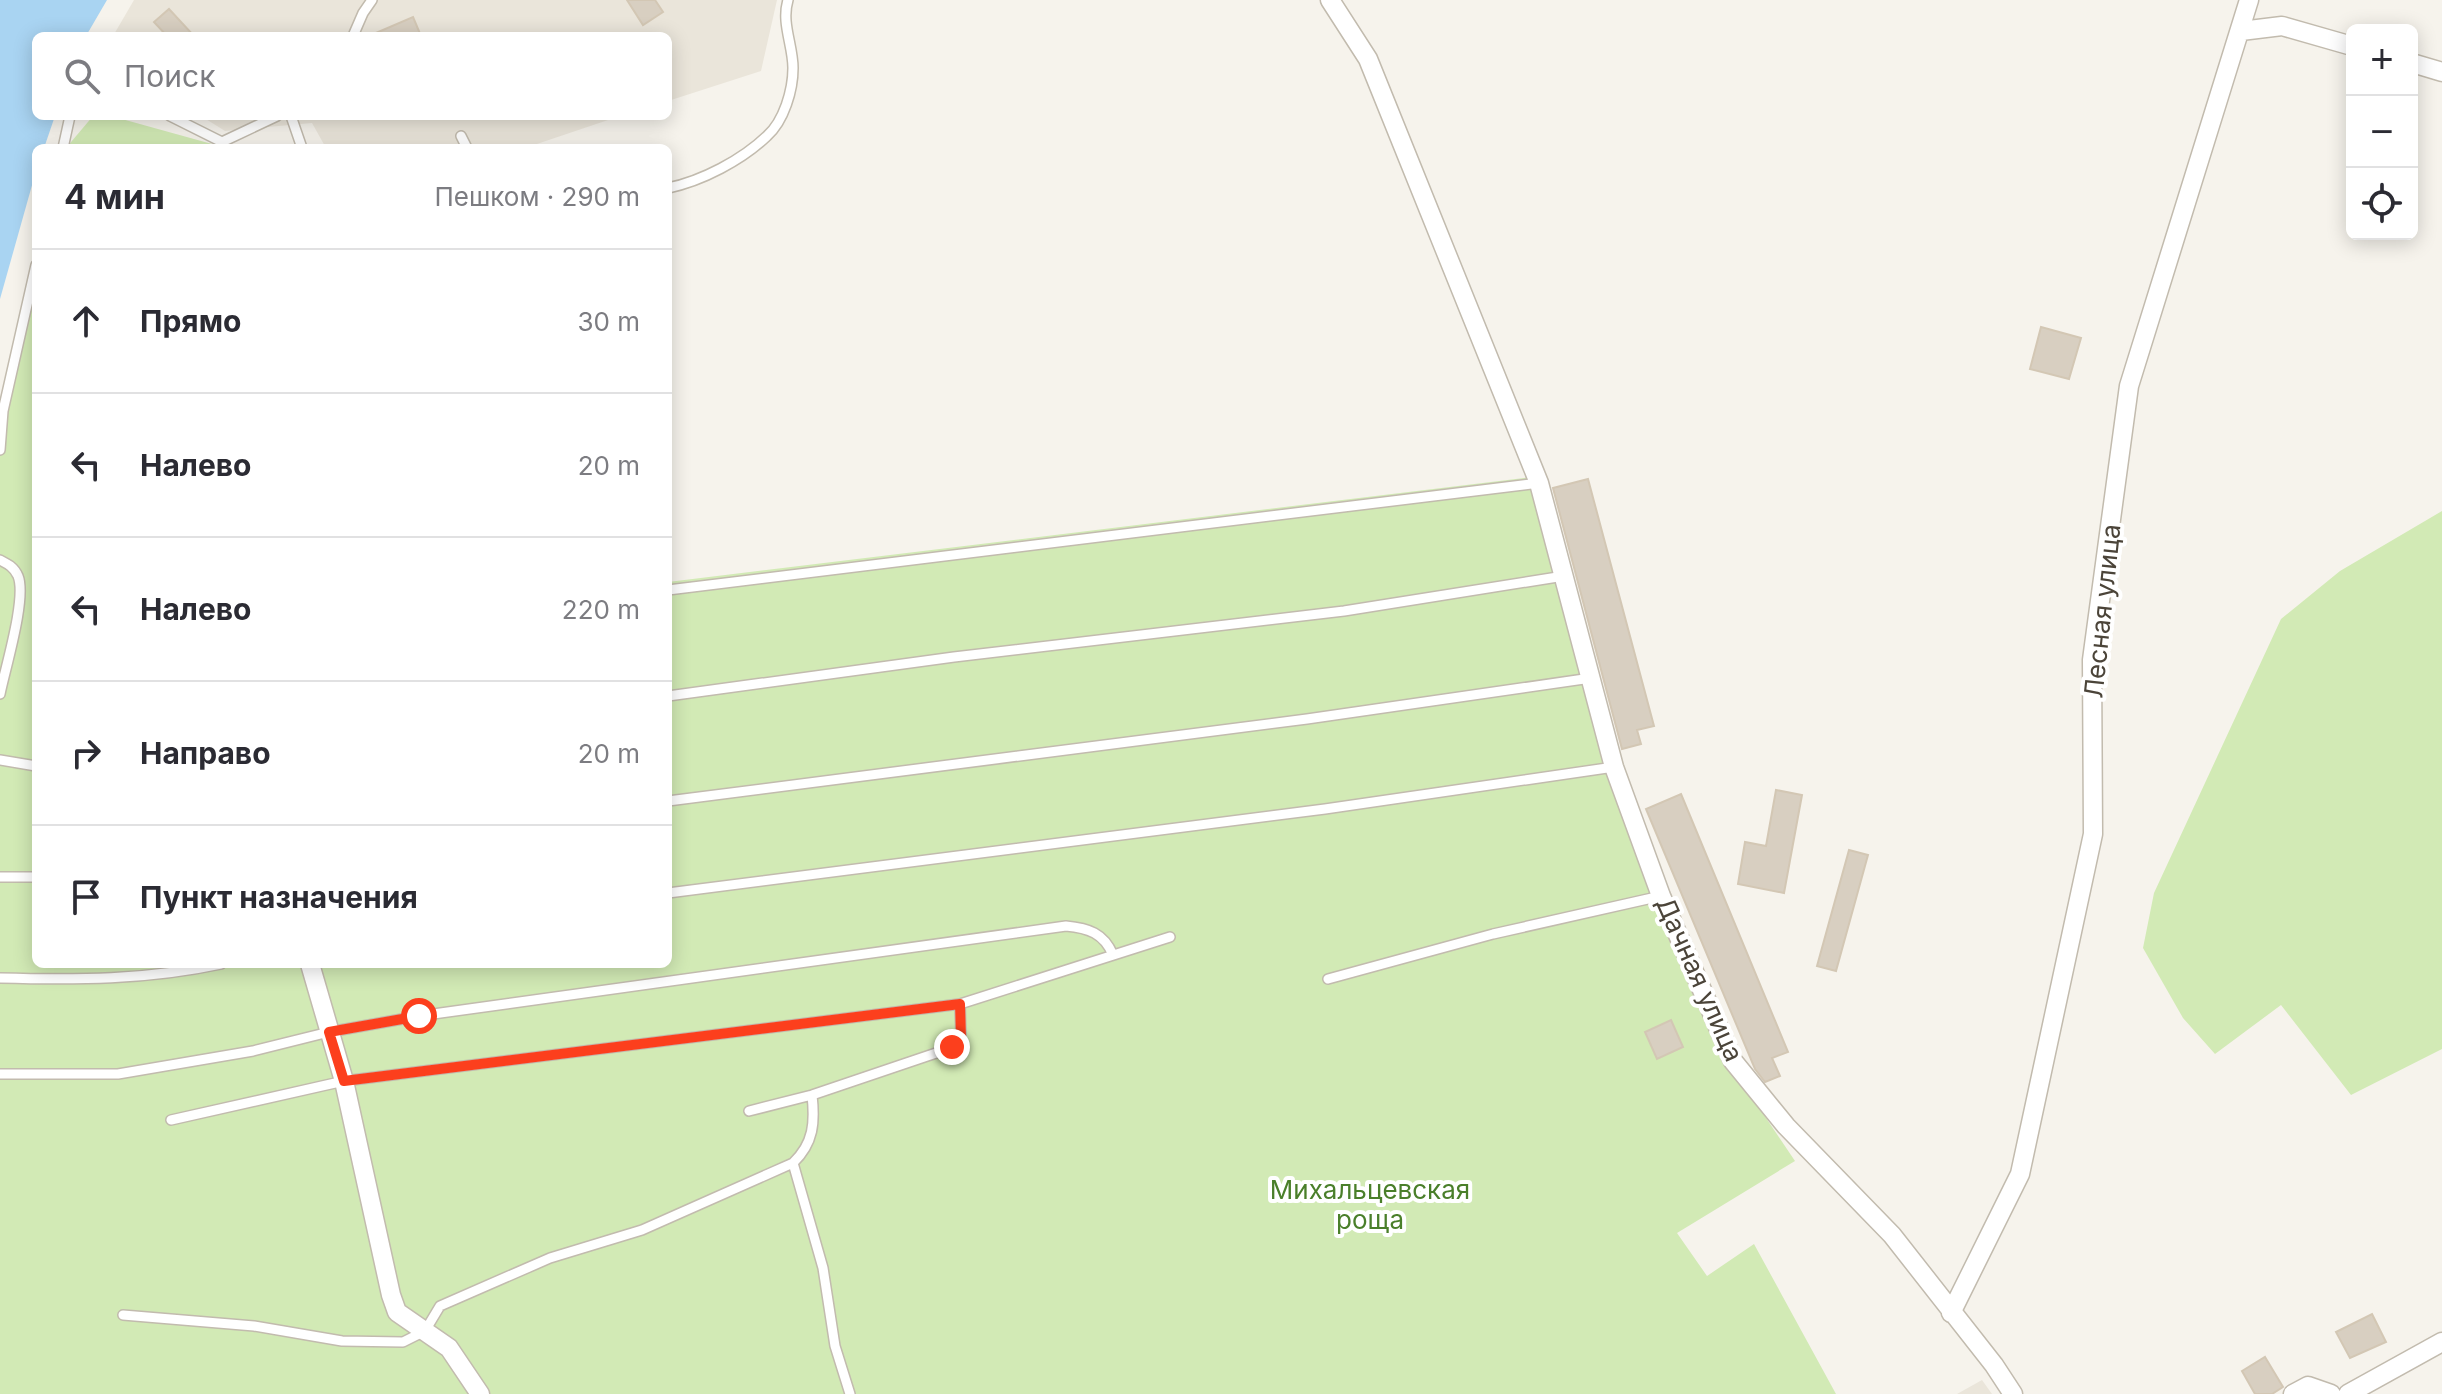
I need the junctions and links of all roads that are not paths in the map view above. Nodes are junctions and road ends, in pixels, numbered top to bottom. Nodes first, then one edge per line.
1 (372, 0) edge
2 (788, 0) edge
3 (1330, 0) edge
4 (2249, 0) edge
5 (2241, 31) junction
6 (355, 32) edge
7 (2346, 44) edge
8 (2418, 65) edge
9 (2442, 72) edge
10 (69, 120) edge
11 (177, 120) edge
12 (269, 120) edge
13 (292, 120) edge
14 (461, 136) dead end
15 (64, 144) edge
16 (219, 144) edge
17 (223, 144) edge
18 (301, 144) edge
19 (465, 144) edge
20 (672, 187) edge
21 (32, 283) edge
22 (0, 450) edge
23 (1539, 483) junction
24 (0, 560) edge
25 (1564, 576) junction
26 (672, 590) edge
27 (1591, 678) junction
28 (0, 694) edge
29 (672, 695) edge
30 (0, 760) edge
31 (32, 765) edge
32 (1614, 767) junction
33 (672, 800) edge
34 (0, 877) edge
35 (32, 877) edge
36 (672, 892) edge
37 (1661, 896) junction
38 (1170, 937) dead end
39 (1113, 955) junction
40 (204, 968) edge
41 (311, 968) edge
42 (0, 978) edge
43 (1328, 979) dead end
44 (960, 1004) junction
45 (329, 1032) junction
46 (0, 1074) edge
47 (344, 1081) junction
48 (812, 1095) junction
49 (749, 1111) dead end
50 (171, 1120) dead end
51 (793, 1163) junction
52 (1951, 1313) junction
53 (123, 1315) dead end
54 (425, 1331) junction
55 (2442, 1342) edge
56 (480, 1394) edge
57 (850, 1394) edge
58 (2013, 1394) edge
59 (2293, 1394) edge
60 (2331, 1394) edge
61 (2348, 1394) edge

1 - 6 lane
2 - 20 lane
3 - 23 street, Дачная улица
4 - 5 street, Лесная улица
5 - 7 street
5 - 52 street, Лесная улица
8 - 9 street
10 - 15 lane
11 - 16 lane
12 - 17 lane
13 - 18 lane
14 - 19 lane
21 - 22 lane
23 - 25 street, Дачная улица
23 - 26 lane
24 - 28 lane
25 - 27 street, Дачная улица
25 - 29 lane
27 - 32 street, Дачная улица
27 - 33 lane
30 - 31 lane
32 - 36 lane
32 - 37 street, Дачная улица
34 - 35 lane
37 - 43 lane
37 - 52 street, Дачная улица
38 - 39 lane
39 - 44 lane
39 - 45 lane
40 - 42 lane
41 - 45 street
44 - 47 lane
44 - 48 lane
45 - 46 lane
45 - 47 street
47 - 50 lane
47 - 54 street
48 - 49 lane
48 - 51 lane
51 - 54 lane
51 - 57 lane
52 - 58 street, Дачная улица
53 - 54 lane
54 - 56 street
55 - 61 street
59 - 60 street

